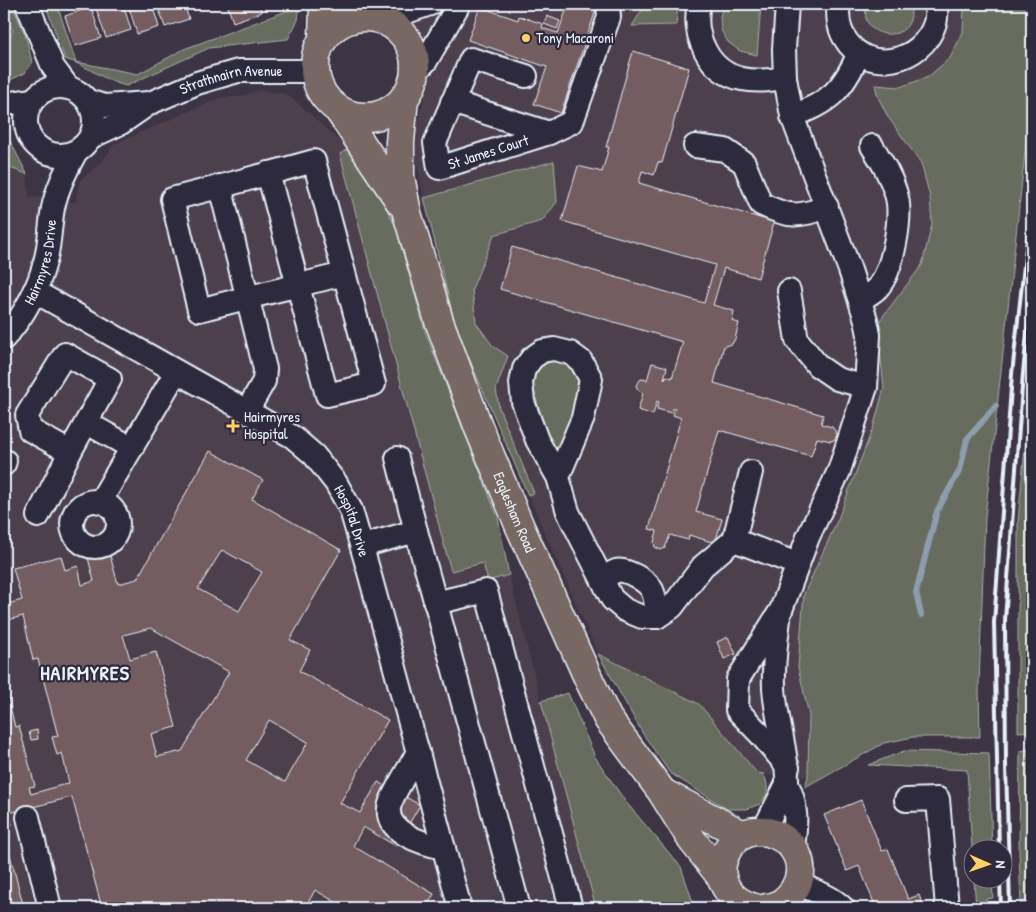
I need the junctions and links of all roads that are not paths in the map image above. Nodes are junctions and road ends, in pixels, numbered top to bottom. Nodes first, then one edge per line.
1 (27, 4) edge
2 (324, 4) edge
3 (430, 4) edge
4 (459, 4) edge
5 (608, 4) edge
6 (699, 4) edge
7 (787, 4) edge
8 (838, 4) edge
9 (936, 4) edge
10 (375, 14) edge
11 (323, 39) junction
12 (43, 45) junction
13 (858, 53) junction
14 (315, 71) junction
15 (415, 72) junction
16 (526, 76) dead end
17 (785, 78) junction
18 (68, 87) junction
19 (36, 97) junction
20 (404, 98) junction
21 (88, 101) junction
22 (452, 102) junction
23 (150, 103) junction
24 (4, 104) edge
25 (338, 109) junction
26 (4, 116) edge
27 (792, 116) junction
28 (28, 131) junction
29 (549, 133) junction
30 (83, 145) junction
31 (695, 146) dead end
32 (872, 146) dead end
33 (43, 151) junction
34 (268, 173) junction
35 (220, 186) junction
36 (53, 206) junction
37 (827, 207) junction
38 (407, 214) junction
39 (344, 274) junction
40 (298, 286) junction
41 (34, 291) junction
42 (789, 291) dead end
43 (248, 297) junction
44 (860, 300) junction
45 (4, 338) edge
46 (176, 372) junction
47 (866, 387) junction
48 (247, 411) junction
49 (87, 423) junction
50 (132, 448) junction
51 (70, 452) junction
52 (397, 458) dead end
53 (751, 472) dead end
54 (558, 477) junction
55 (100, 502) dead end
56 (38, 516) dead end
57 (416, 531) junction
58 (734, 540) junction
59 (362, 546) junction
60 (797, 564) junction
61 (602, 579) junction
62 (435, 603) junction
63 (780, 610) junction
64 (657, 617) junction
65 (738, 679) junction
66 (774, 690) junction
67 (418, 752) junction
68 (788, 776) junction
69 (662, 792) junction
70 (906, 800) dead end
71 (28, 817) dead end
72 (753, 833) junction
73 (444, 848) junction
74 (793, 848) junction
75 (736, 899) edge
76 (781, 901) edge
77 (50, 908) edge
78 (460, 908) edge
79 (519, 908) edge
80 (571, 908) edge
81 (843, 908) edge
82 (947, 908) edge

1 - 12 street, Strathnairn Avenue
2 - 11 main road
3 - 10 street
4 - 15 street
5 - 29 street, St James Court
6 - 17 street
7 - 17 street
8 - 13 street
9 - 13 street
10 - 11 main road
10 - 15 main road
11 - 14 main road
12 - 18 street, Strathnairn Avenue
12 - 19 street
13 - 27 street
14 - 23 street, Strathnairn Avenue
14 - 25 main road
15 - 20 main road
16 - 22 street, St James Court
17 - 27 street
18 - 19 street
18 - 21 street, Strathnairn Avenue
19 - 24 street
19 - 28 street
20 - 25 main road
20 - 38 main road, Eaglesham Road
21 - 23 street, Strathnairn Avenue
21 - 30 street
22 - 29 street, St James Court
22 - 29 street, St James Court
23 - 30 street, Strathnairn Avenue
25 - 38 main road, Eaglesham Road
26 - 28 street
27 - 37 street
28 - 33 street
30 - 33 street, Strathnairn Avenue
30 - 36 street, Hairmyres Drive
31 - 37 street
32 - 44 street
33 - 36 street, Hairmyres Drive
34 - 35 street
34 - 39 street
34 - 40 street
35 - 43 street
35 - 43 street
36 - 41 street, Hairmyres Drive
37 - 44 street
38 - 69 main road, Eaglesham Road
39 - 40 street
39 - 40 street
40 - 43 street
41 - 45 street, Hairmyres Drive
41 - 46 street, Hospital Drive
42 - 47 street
43 - 48 street
44 - 47 street
46 - 48 street, Hospital Drive
46 - 50 street
47 - 60 street
48 - 59 street, Hospital Drive
49 - 50 street
49 - 51 street
49 - 51 street
50 - 55 street
51 - 56 street
52 - 57 street
53 - 58 street
54 - 54 street
54 - 61 street
57 - 59 street
57 - 62 street
58 - 60 street
58 - 64 street
59 - 67 street, Hospital Drive
60 - 63 street
61 - 64 street
61 - 64 street
62 - 79 street
62 - 80 street
63 - 65 street
63 - 66 street
65 - 66 street
65 - 68 street
66 - 68 street
67 - 73 street, Hospital Drive
67 - 73 street
68 - 72 street
68 - 74 street
69 - 72 main road, Eaglesham Road
69 - 75 main road, Eaglesham Road
70 - 82 street
71 - 77 street
72 - 74 main road, Eaglesham Road
72 - 75 main road
73 - 78 street, Hospital Drive
74 - 76 main road
76 - 81 street

